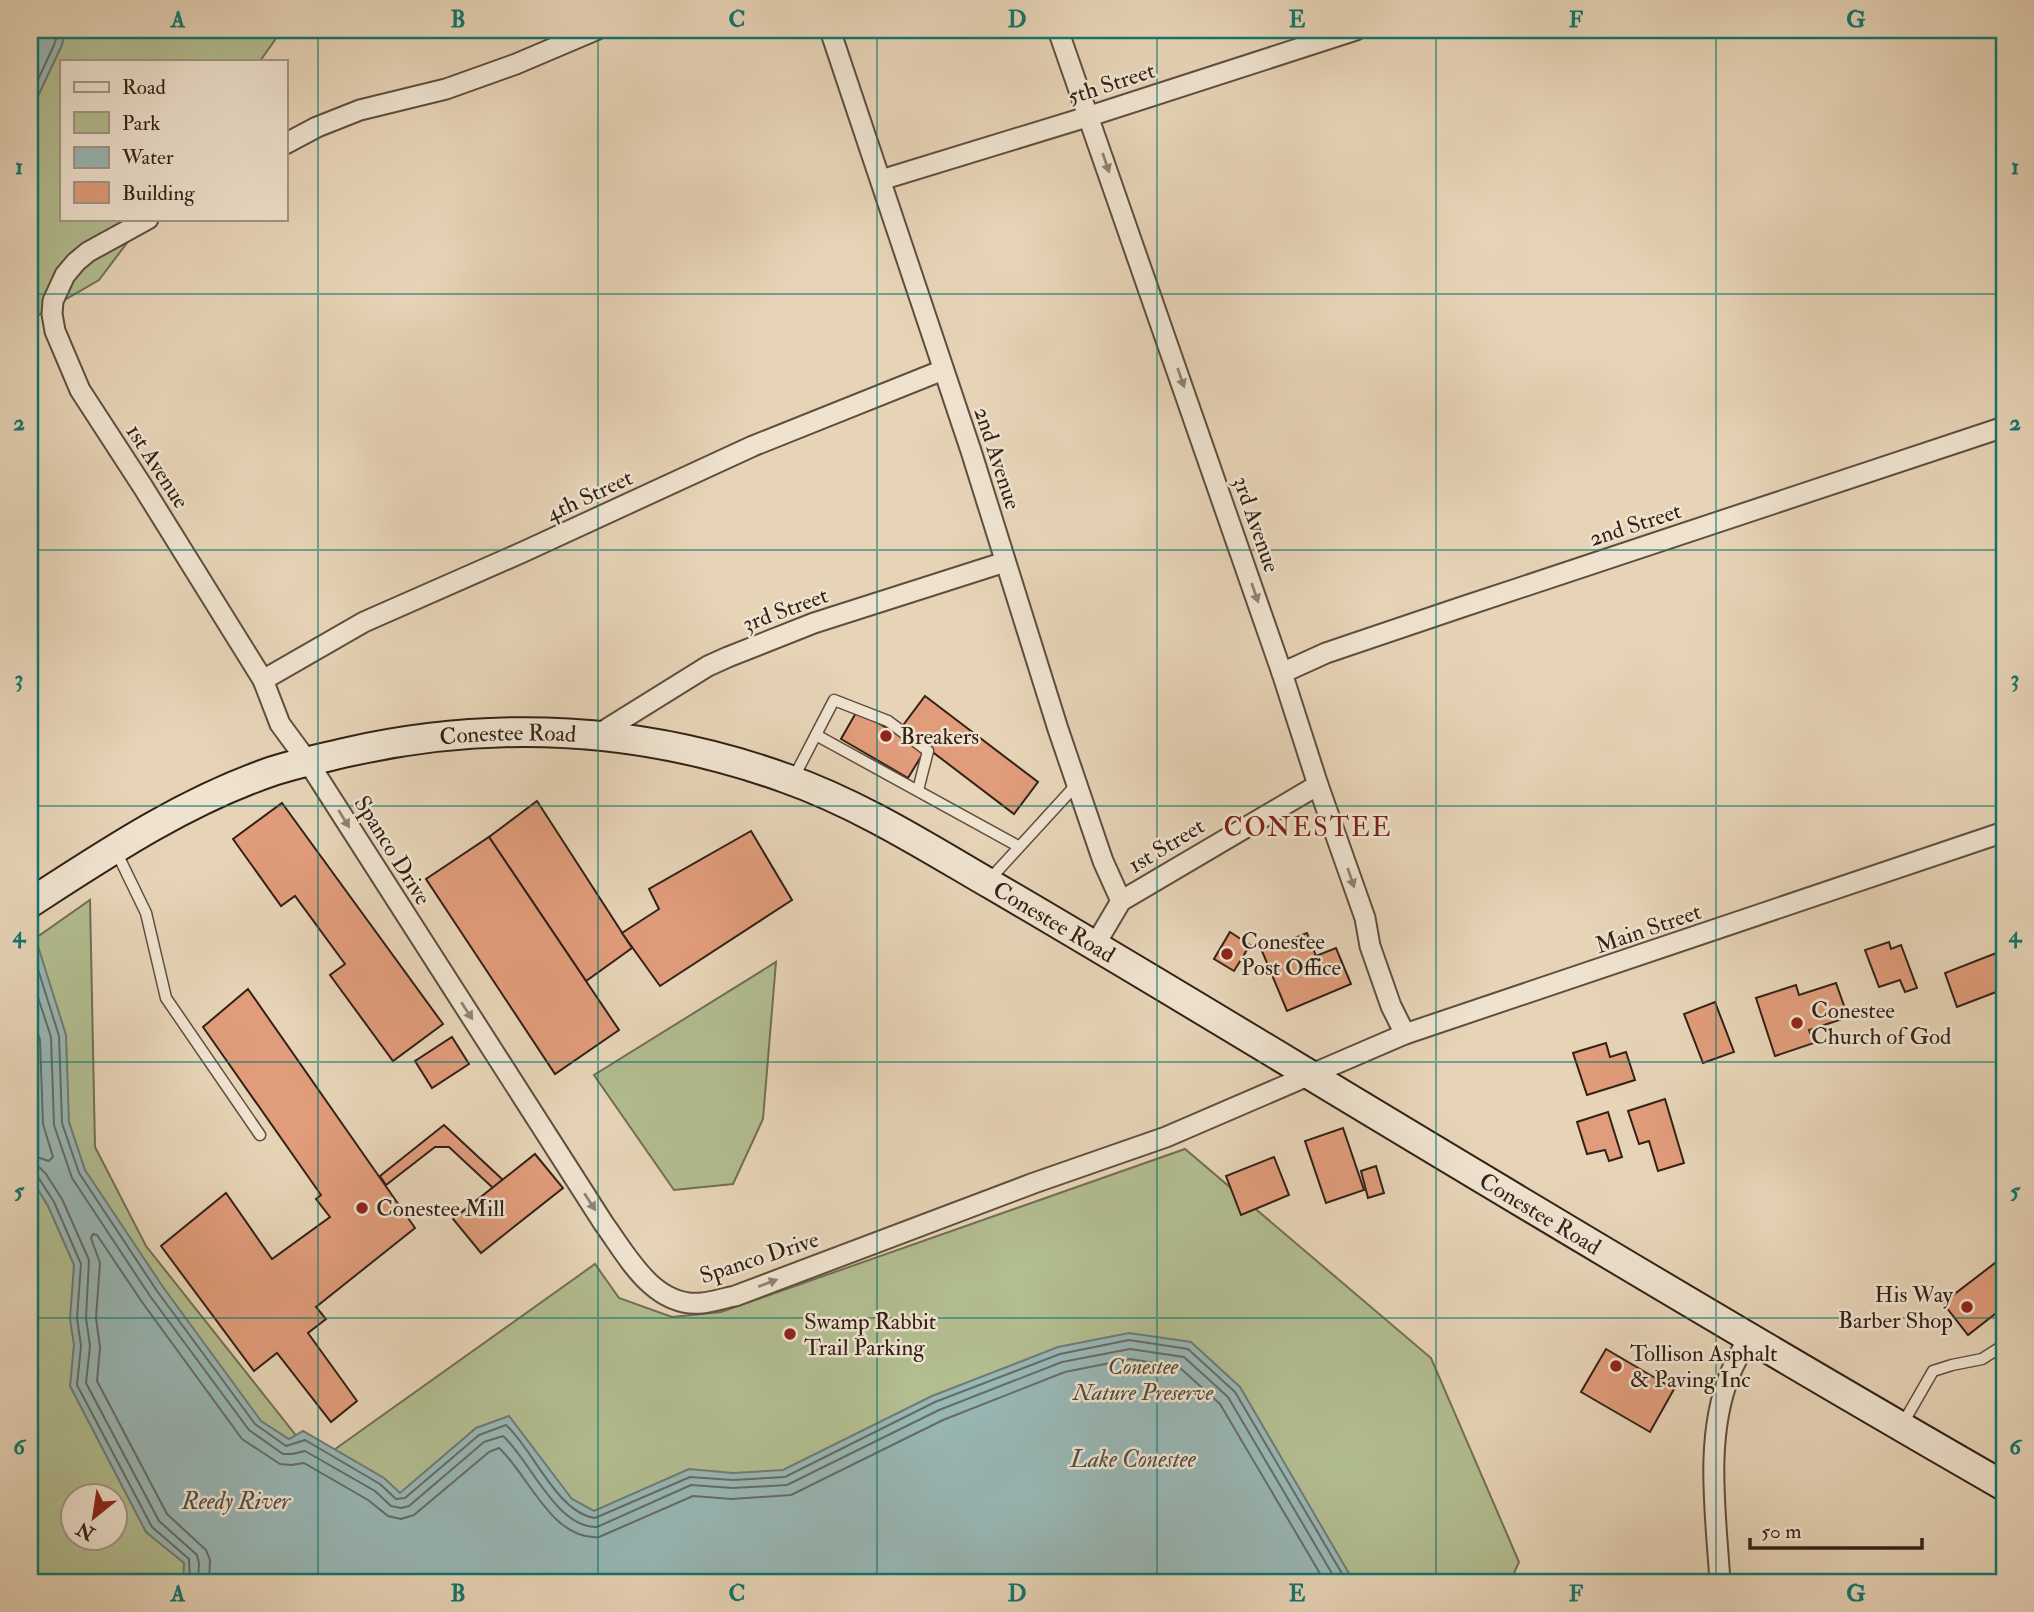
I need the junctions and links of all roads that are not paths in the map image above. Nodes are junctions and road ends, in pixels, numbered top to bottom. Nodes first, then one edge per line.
1 (596, 30) edge
2 (830, 30) edge
3 (1058, 30) edge
4 (1356, 30) edge
5 (1090, 116) junction
6 (287, 143) edge
7 (881, 180) junction
8 (146, 220) edge
9 (943, 370) junction
10 (2004, 427) edge
11 (1005, 562) junction
12 (1283, 673) junction
13 (263, 680) junction
14 (597, 735) junction
15 (816, 735) junction
16 (308, 762) junction
17 (792, 780) junction
18 (1077, 784) junction
19 (1318, 785) junction
20 (918, 790) junction
21 (2004, 832) edge
22 (1018, 846) junction
23 (115, 849) junction
24 (987, 882) junction
25 (1121, 901) junction
26 (30, 903) edge
27 (1095, 945) junction
28 (1405, 1034) junction
29 (1311, 1075) junction
30 (260, 1135) dead end
31 (1749, 1336) junction
32 (2004, 1345) edge
33 (1901, 1426) junction
34 (2004, 1486) edge
35 (1720, 1582) edge

1 - 6 street
2 - 7 street, 2nd Avenue
3 - 5 street, 3rd Avenue
4 - 5 street, 5th Street
5 - 7 street, 5th Street
5 -> 12 street, 3rd Avenue
7 - 9 street, 2nd Avenue
8 - 13 street, 1st Avenue
9 - 11 street, 2nd Avenue
9 - 13 street, 4th Street
10 - 12 street, 2nd Street
11 - 14 street, 3rd Street
11 - 18 street, 2nd Avenue
12 - 19 street, 3rd Avenue
13 - 16 street, 1st Avenue
14 - 16 main road, Conestee Road
14 - 17 main road, Conestee Road
15 - 17 lane
15 - 20 lane
15 - 20 lane
16 - 23 main road, Conestee Road
16 -> 29 street, Spanco Drive
17 - 24 main road, Conestee Road
18 - 22 lane
18 - 25 street, 2nd Avenue
19 - 25 street, 1st Street
19 -> 28 street, 3rd Avenue
20 - 22 lane
21 - 28 street, Main Street
22 - 24 lane
23 - 26 main road, Conestee Road
23 - 30 lane
24 - 27 main road, Conestee Road
25 - 27 street, 1st Street
27 - 29 main road, Conestee Road
28 - 29 street, Main Street
29 - 31 main road, Conestee Road
31 - 33 main road, Conestee Road
31 - 35 street
32 - 33 lane
33 - 34 main road, Conestee Road

